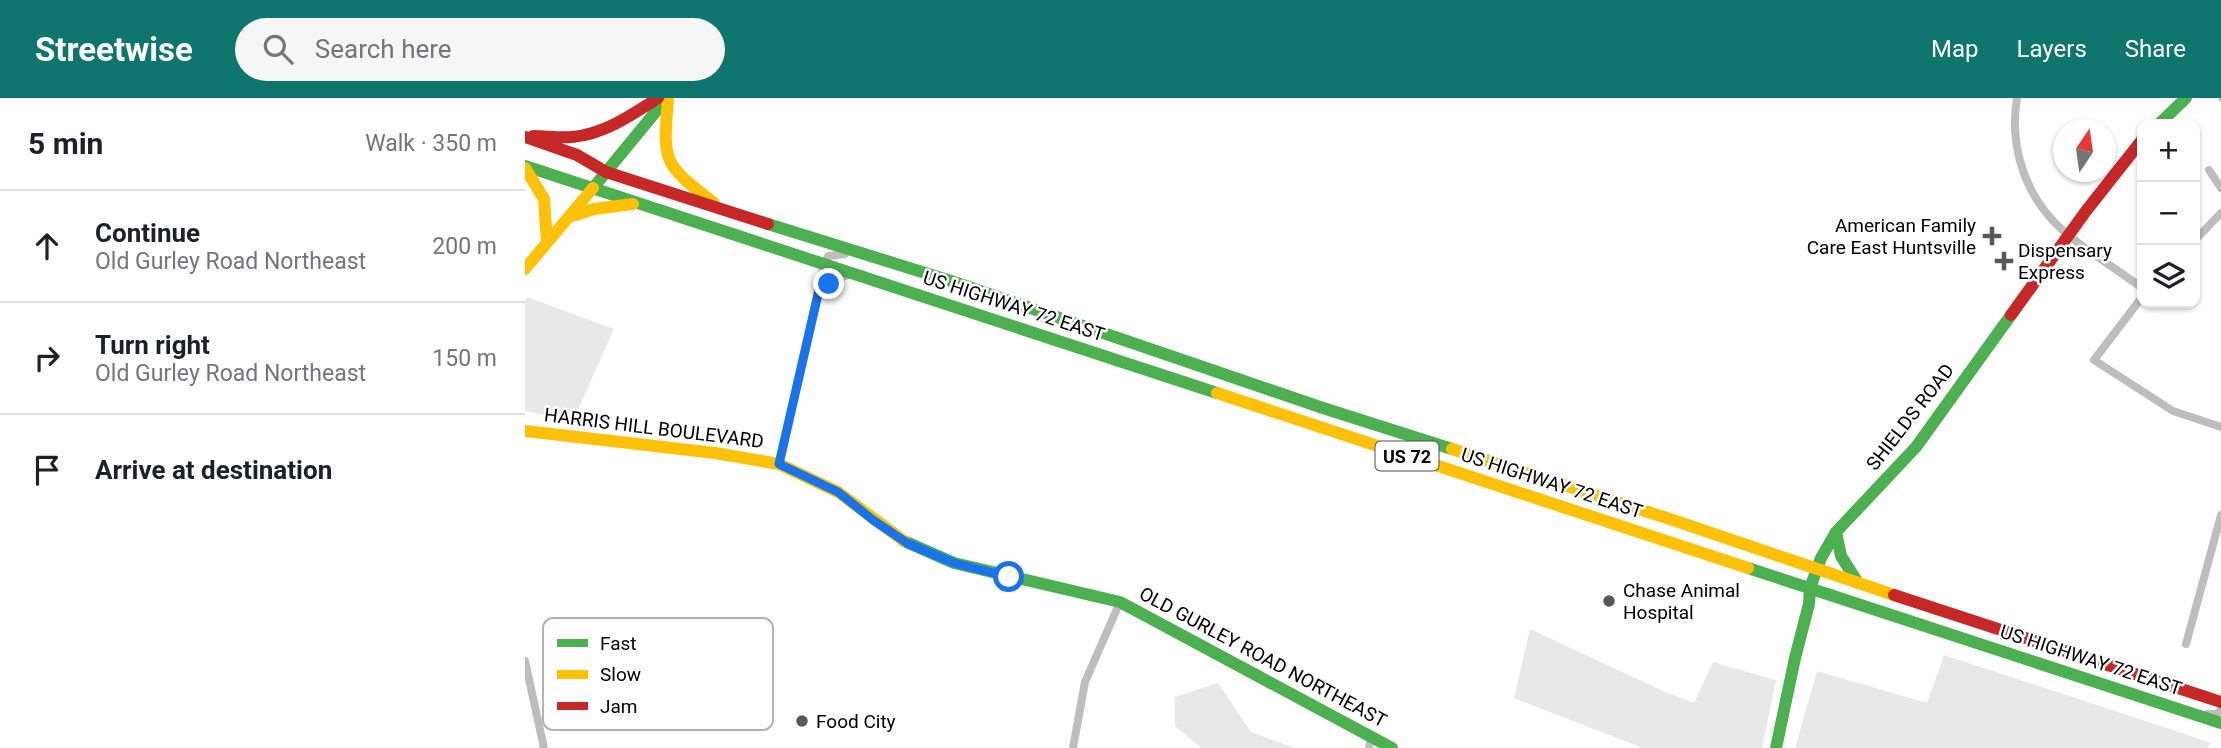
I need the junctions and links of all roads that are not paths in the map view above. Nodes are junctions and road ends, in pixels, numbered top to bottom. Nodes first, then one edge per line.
1 (658, 98) edge
2 (667, 98) edge
3 (2017, 98) edge
4 (2186, 98) edge
5 (2164, 119) edge
6 (525, 137) edge
7 (2137, 146) edge
8 (525, 167) edge
9 (2209, 170) dead end
10 (606, 172) junction
11 (593, 188) junction
12 (2221, 188) edge
13 (638, 203) junction
14 (720, 208) junction
15 (2221, 212) edge
16 (569, 217) junction
17 (2200, 235) edge
18 (2070, 236) junction
19 (547, 242) junction
20 (857, 253) junction
21 (824, 265) junction
22 (525, 268) edge
23 (854, 274) junction
24 (2137, 282) edge
25 (819, 290) junction
26 (2137, 306) edge
27 (2221, 427) edge
28 (529, 430) edge
29 (779, 464) junction
30 (2221, 515) edge
31 (1836, 532) junction
32 (2217, 549) edge
33 (1817, 568) junction
34 (1858, 583) junction
35 (1810, 588) junction
36 (1120, 602) junction
37 (2186, 644) dead end
38 (525, 661) edge
39 (2221, 702) edge
40 (2221, 710) edge
41 (2197, 715) junction
42 (2221, 723) edge
43 (1370, 743) edge
44 (544, 748) edge
45 (1073, 748) edge
46 (1392, 748) edge
47 (1776, 748) edge

1 - 6 main road
2 - 10 main road
2 - 14 main road
3 - 18 street
4 - 5 main road
6 - 10 main road, US 72
7 - 18 main road, SHIELDS ROAD
8 - 11 main road, US 72
8 - 19 main road
9 - 12 street
10 - 11 main road
10 - 14 main road, US HIGHWAY 72 EAST / US 72
11 - 13 main road, US HIGHWAY 72 EAST / US 72
11 - 16 main road
13 - 16 main road
13 - 21 main road, US HIGHWAY 72 EAST / US 72
14 - 20 main road, US HIGHWAY 72 EAST / US 72
15 - 17 street
16 - 19 main road
18 - 24 street
18 - 31 main road, SHIELDS ROAD
19 - 22 main road
20 - 21 street
20 - 33 main road, US HIGHWAY 72 EAST / US 72
21 - 23 main road, US HIGHWAY 72 EAST / US 72
21 - 25 street
23 - 25 street
23 - 35 main road, US HIGHWAY 72 EAST / US 72
25 - 29 street
26 - 27 street
28 - 29 main road, HARRIS HILL BOULEVARD
29 - 36 main road, OLD GURLEY ROAD NORTHEAST
30 - 32 street
31 - 33 main road, SHIELDS ROAD
31 - 34 main road
32 - 37 street
33 - 34 main road, US HIGHWAY 72 EAST / US 72
33 - 35 main road, SHIELDS ROAD
34 - 39 main road, US HIGHWAY 72 EAST / US 72
35 - 41 main road, US HIGHWAY 72 EAST / US 72
35 - 47 main road, SHIELDS ROAD
36 - 43 main road, OLD GURLEY ROAD NORTHEAST
36 - 45 street
38 - 44 street
40 - 41 street
41 - 42 main road, US HIGHWAY 72 EAST / US 72
43 - 46 main road, OLD GURLEY ROAD NORTHEAST

